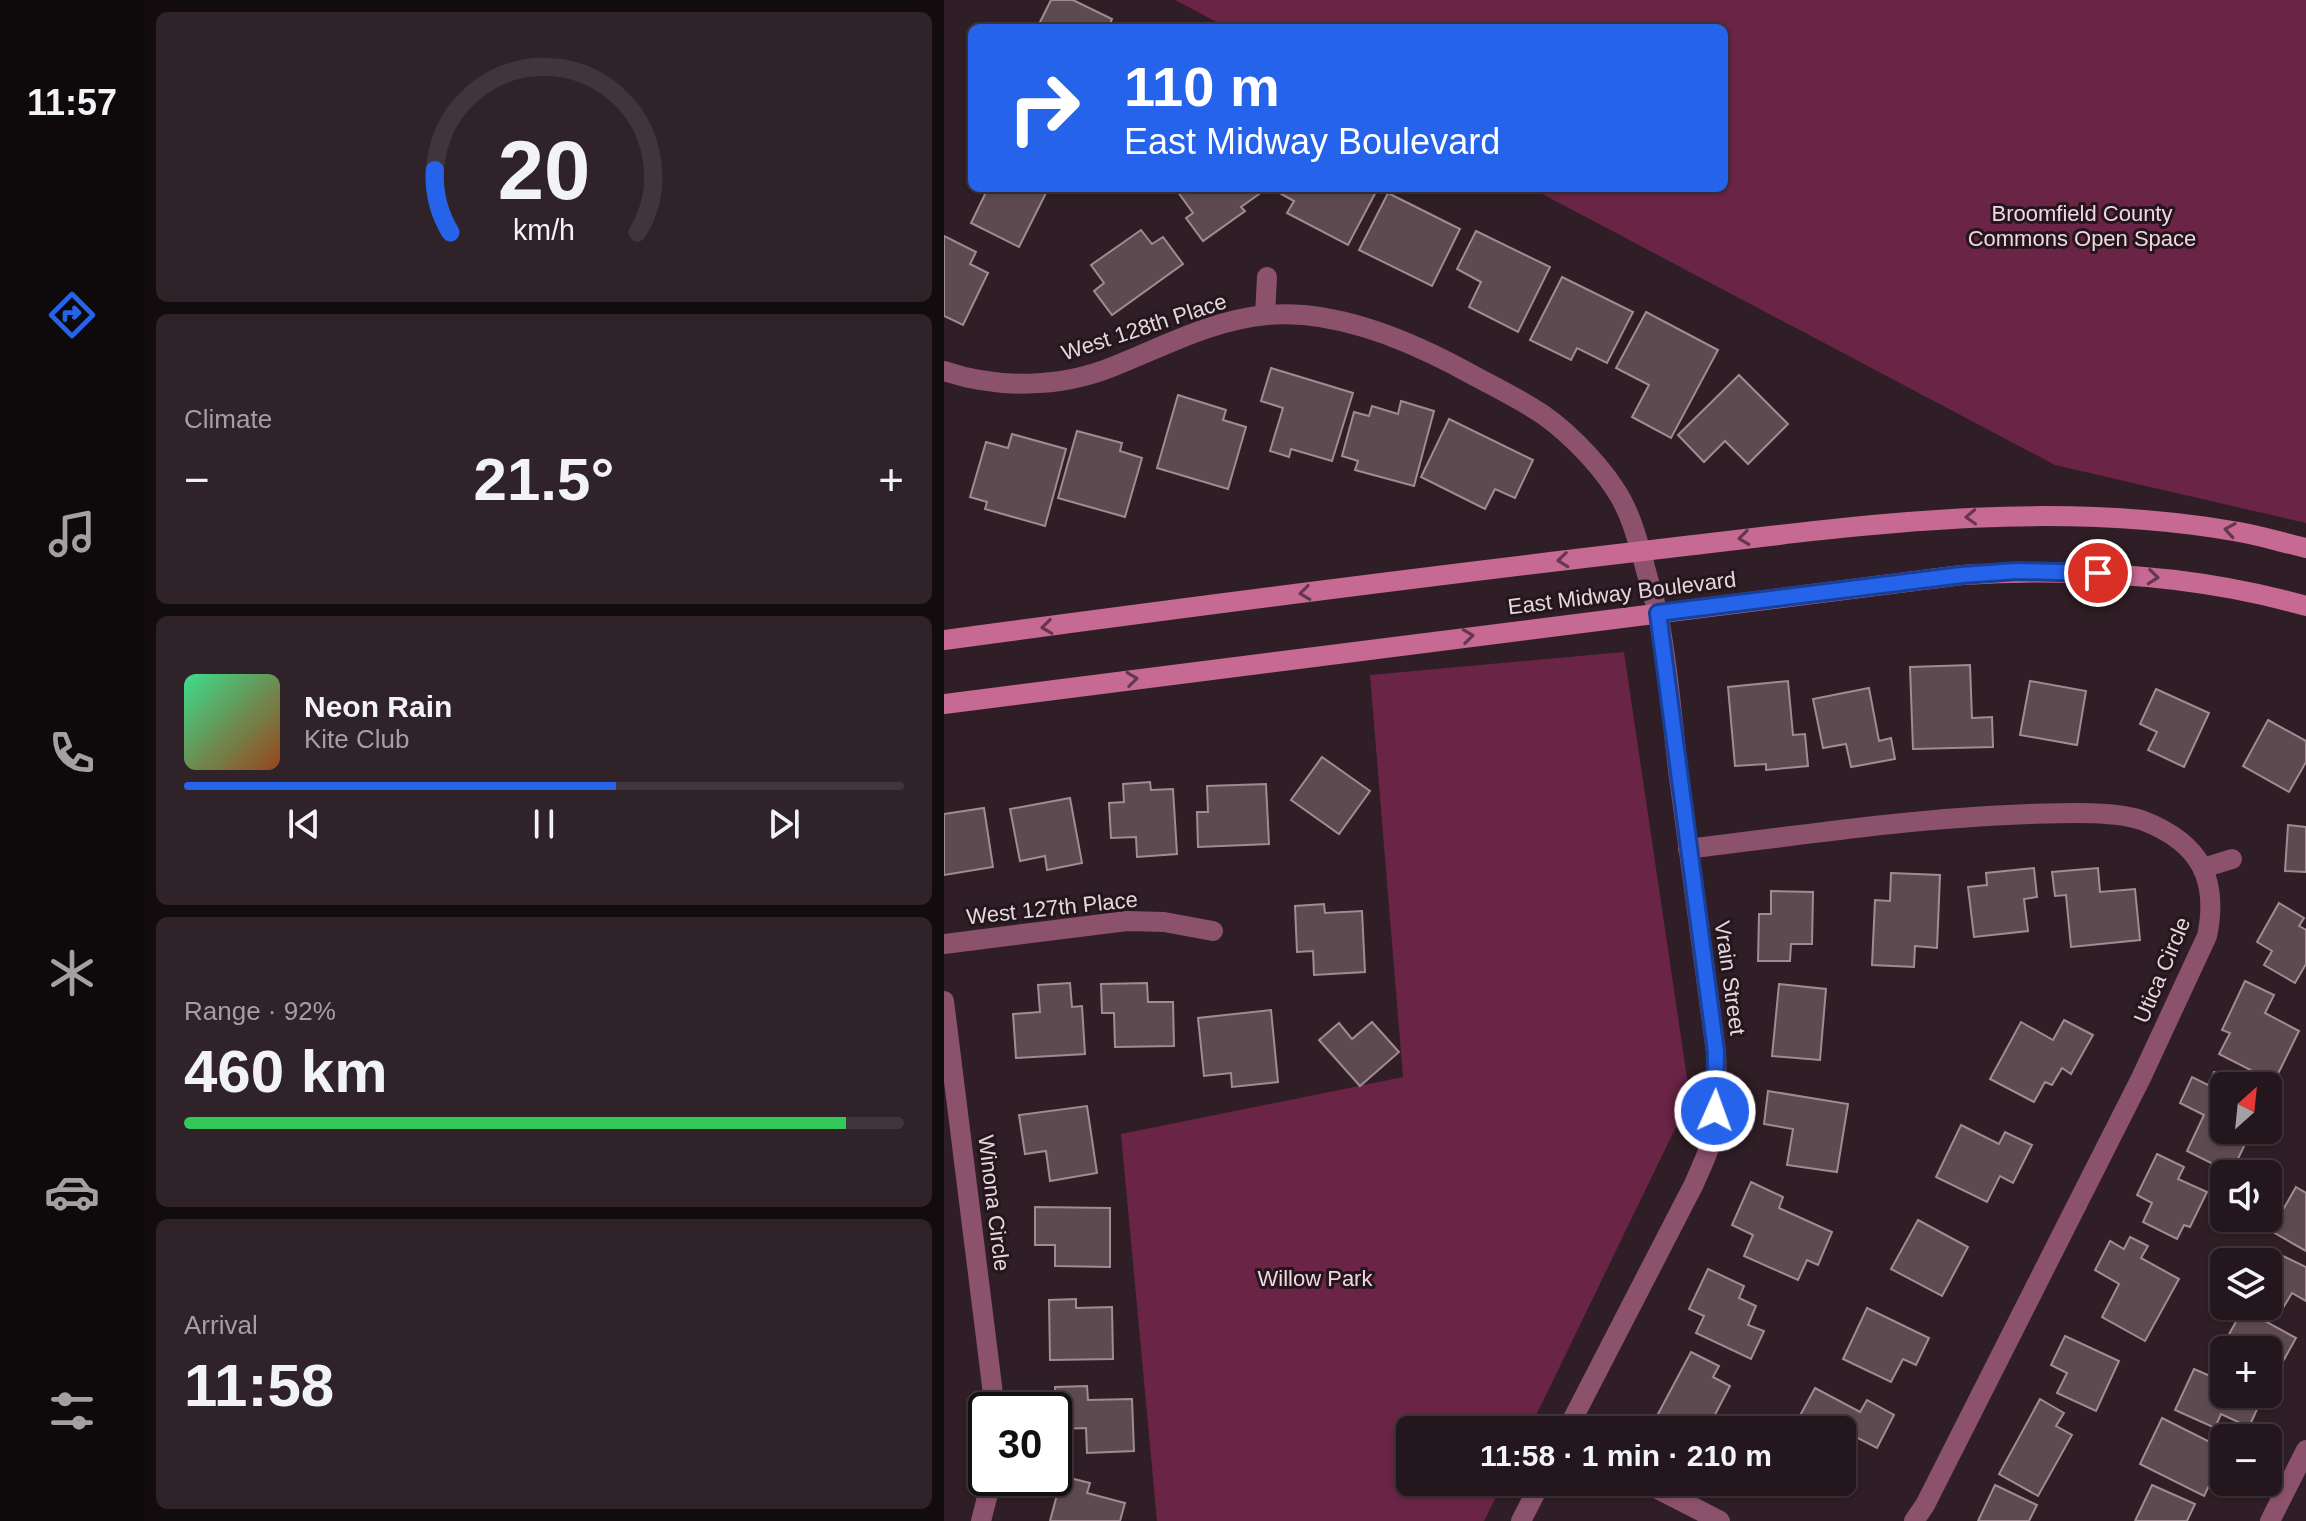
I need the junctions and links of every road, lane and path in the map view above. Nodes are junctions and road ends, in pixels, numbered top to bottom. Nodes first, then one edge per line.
1 (1267, 277) dead end
2 (1265, 315) junction
3 (944, 371) edge
4 (2306, 548) edge
5 (1640, 551) junction
6 (2306, 606) edge
7 (1658, 613) junction
8 (944, 640) edge
9 (944, 704) edge
10 (1688, 849) junction
11 (2232, 859) dead end
12 (2203, 868) junction
13 (1213, 931) dead end
14 (944, 944) edge
15 (944, 1001) edge
16 (993, 1392) edge
17 (1574, 1416) edge
18 (2306, 1450) edge
19 (987, 1496) edge
20 (1534, 1496) edge
21 (1671, 1496) edge
22 (981, 1521) edge
23 (1521, 1521) edge
24 (1720, 1521) edge
25 (1914, 1521) edge
26 (2270, 1521) edge

1 - 2 street
2 - 3 street, West 128th Place
2 - 5 street, West 128th Place
4 -> 5 main road, East Midway Boulevard
5 - 7 street, Vrain Street
5 -> 8 main road, East Midway Boulevard
7 -> 6 main road, East Midway Boulevard
9 -> 7 main road, East Midway Boulevard
7 - 10 street, Vrain Street
10 - 12 street, Utica Circle
10 - 17 street, Vrain Street
11 - 12 street
12 - 25 street, Utica Circle
13 - 14 street, West 127th Place
15 - 16 street, Winona Circle
18 - 26 street
19 - 22 street
20 - 23 street
21 - 24 street

